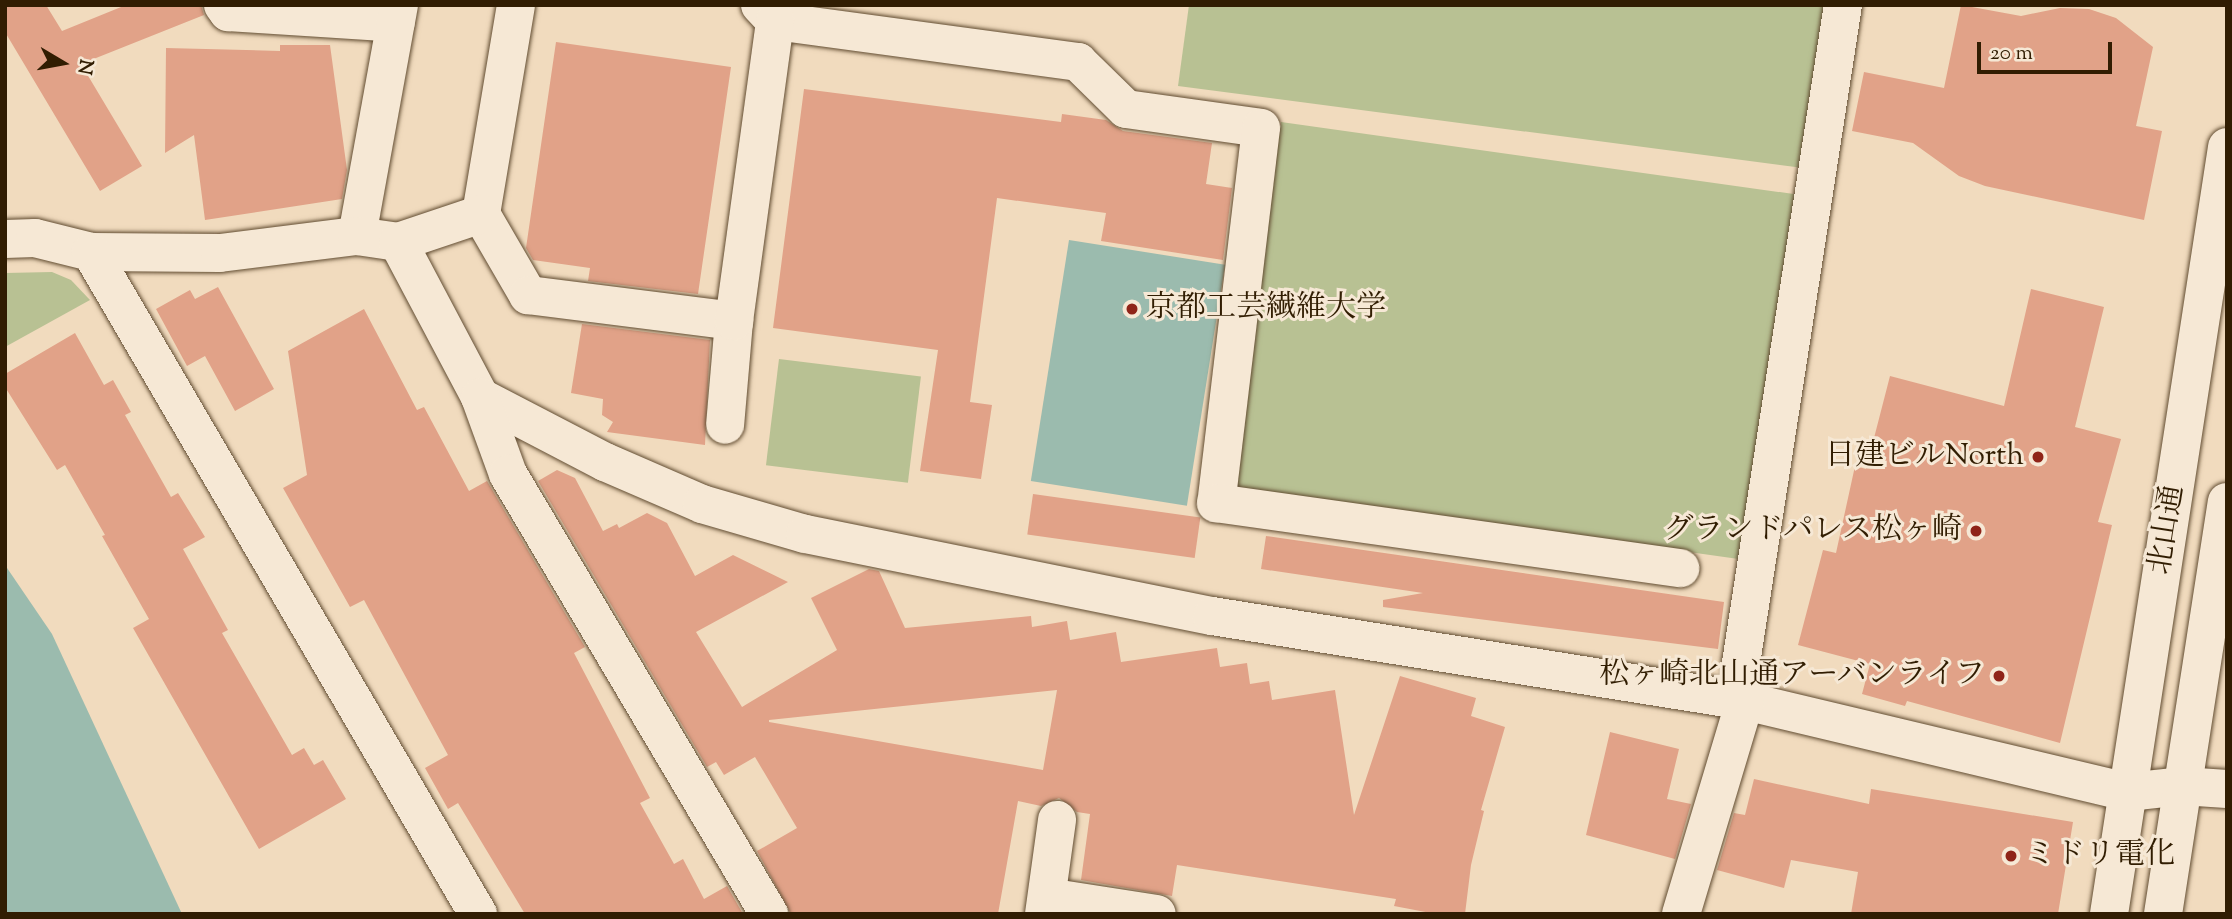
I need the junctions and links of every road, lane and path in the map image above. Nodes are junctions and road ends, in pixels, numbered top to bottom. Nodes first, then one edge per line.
1 (223, 5) edge
2 (516, 5) edge
3 (1843, 5) edge
4 (767, 13) edge
5 (397, 14) edge
6 (2227, 147) edge
7 (481, 214) junction
8 (357, 236) junction
9 (5, 239) edge
10 (398, 242) junction
11 (91, 252) junction
12 (734, 321) junction
13 (480, 397) junction
14 (725, 425) dead end
15 (2227, 502) edge
16 (1680, 568) dead end
17 (1745, 701) junction
18 (2182, 786) junction
19 (2227, 789) edge
20 (2128, 792) junction
21 (1057, 820) dead end
22 (1045, 905) edge
23 (478, 914) edge
24 (769, 914) edge
25 (1157, 914) edge
26 (1681, 914) edge
27 (2109, 914) edge
28 (2162, 914) edge

1 - 5 street
2 - 7 street
3 - 17 street
4 - 12 street
4 - 16 street
5 - 8 street
6 - 20 street, 北山通
7 - 10 street
7 - 12 street
8 - 10 street
8 - 11 street
9 - 11 street
10 - 13 street
11 - 23 street
12 - 14 street
13 - 17 street
13 - 24 street
15 - 18 street, 北山通
17 - 20 street
17 - 26 street
18 - 19 street
18 - 20 street
18 - 28 street, 北山通
20 - 27 street, 北山通
21 - 22 street
22 - 25 street

